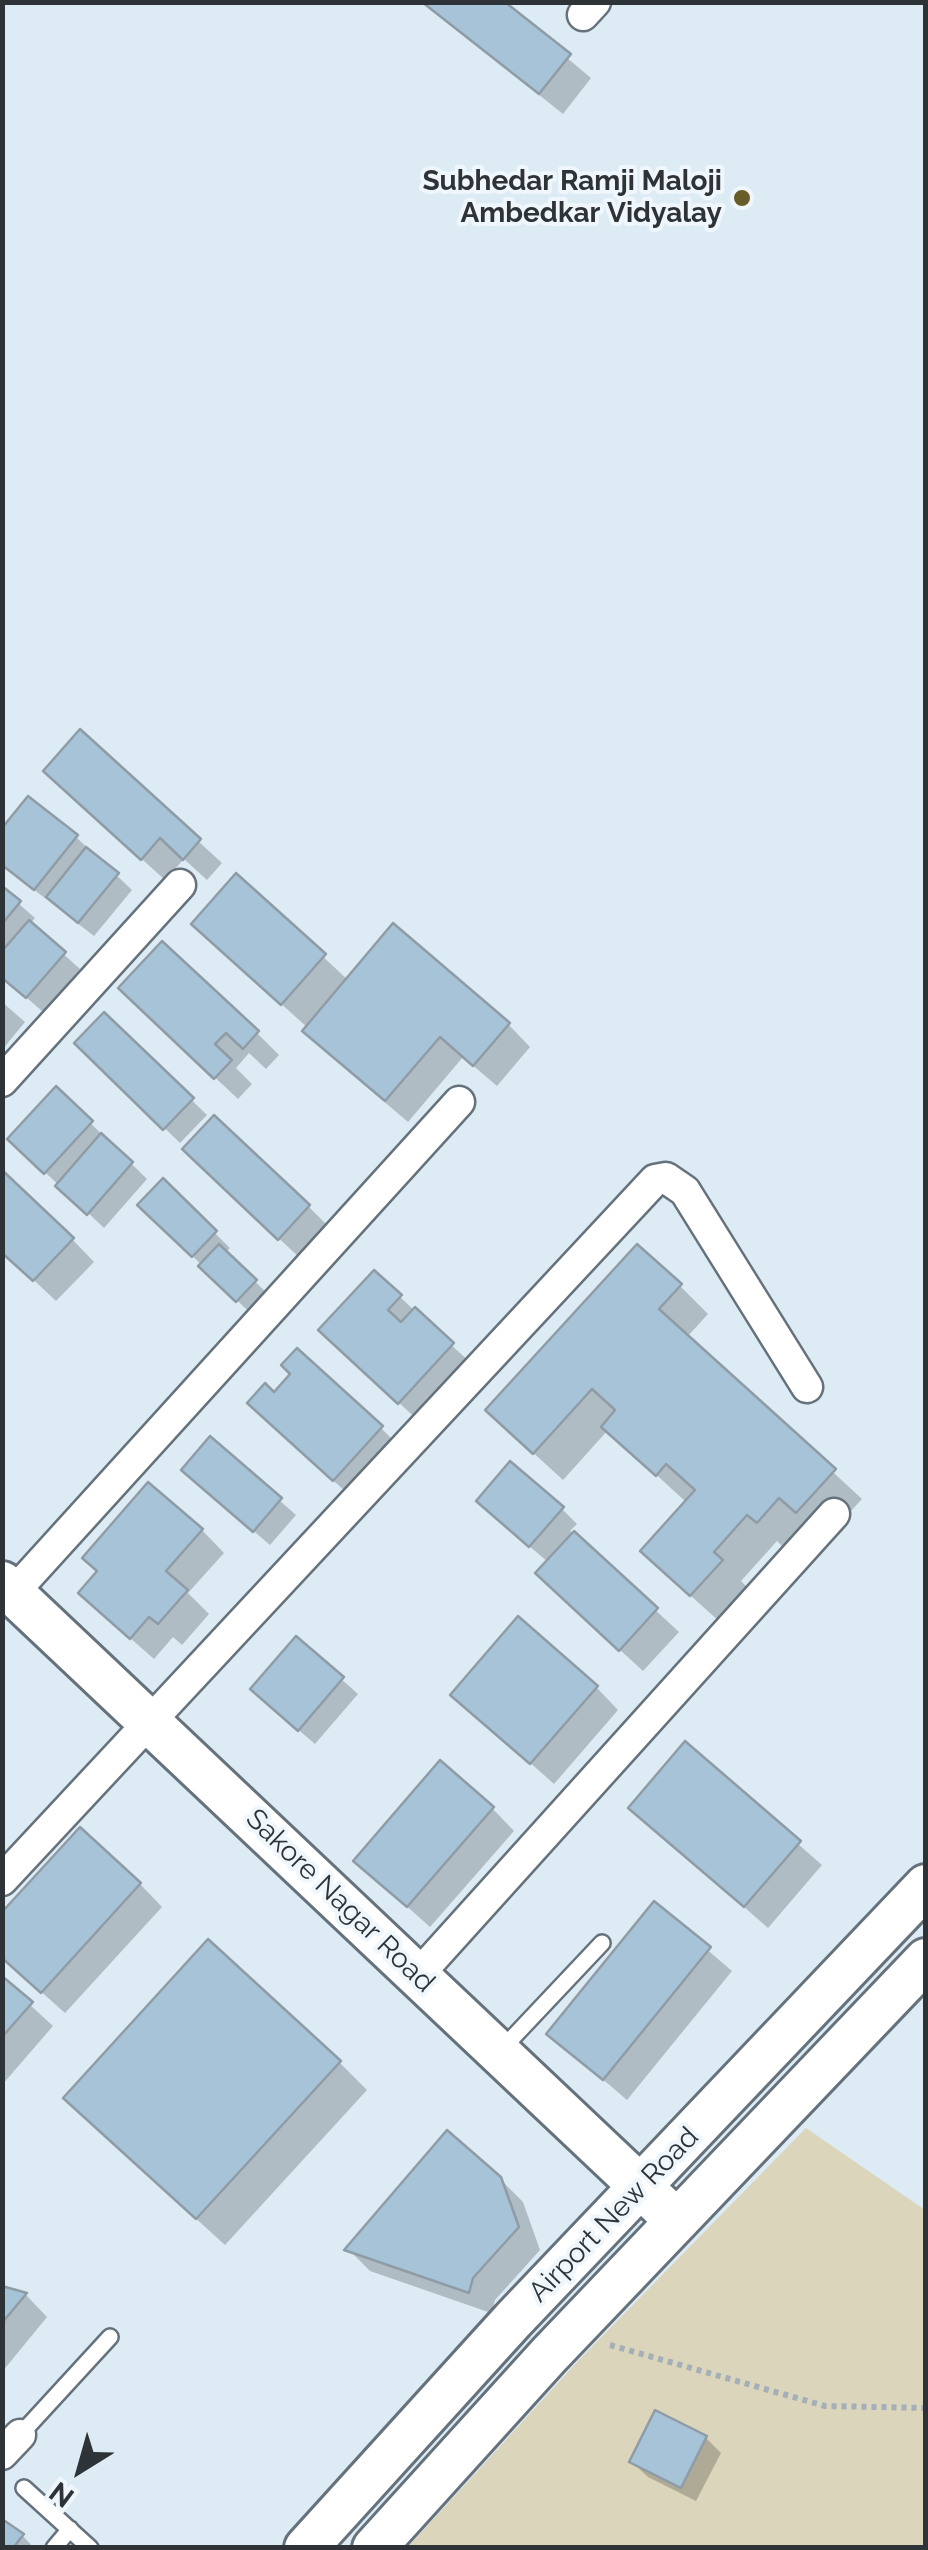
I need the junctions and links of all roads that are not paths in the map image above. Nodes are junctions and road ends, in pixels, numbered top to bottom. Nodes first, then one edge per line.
1 (180, 885) dead end
2 (2, 1081) edge
3 (459, 1102) dead end
4 (807, 1386) dead end
5 (834, 1514) dead end
6 (6, 1594) edge
7 (151, 1722) junction
8 (2, 1880) edge
9 (926, 1886) edge
10 (602, 1943) dead end
11 (926, 1960) edge
12 (418, 1976) junction
13 (499, 2052) junction
14 (640, 2186) junction
15 (676, 2220) junction
16 (110, 2336) dead end
17 (12, 2444) edge
18 (24, 2488) dead end
19 (70, 2530) junction
20 (54, 2548) edge
21 (90, 2548) edge
22 (306, 2548) edge
23 (374, 2548) edge

1 - 2 street
3 - 6 street
4 - 7 street
5 - 12 street
6 - 7 main road, Sakore Nagar Road
7 - 8 street
7 - 12 main road, Sakore Nagar Road
9 - 14 main road, Airport New Road
10 - 13 lane
11 - 15 main road, Airport New Road
12 - 13 main road, Sakore Nagar Road
13 - 14 main road, Sakore Nagar Road
14 - 15 main road, Sakore Nagar Road
14 - 22 main road, Airport New Road
15 - 23 main road, Airport New Road
16 - 17 lane
18 - 19 lane
19 - 20 lane
19 - 21 lane

